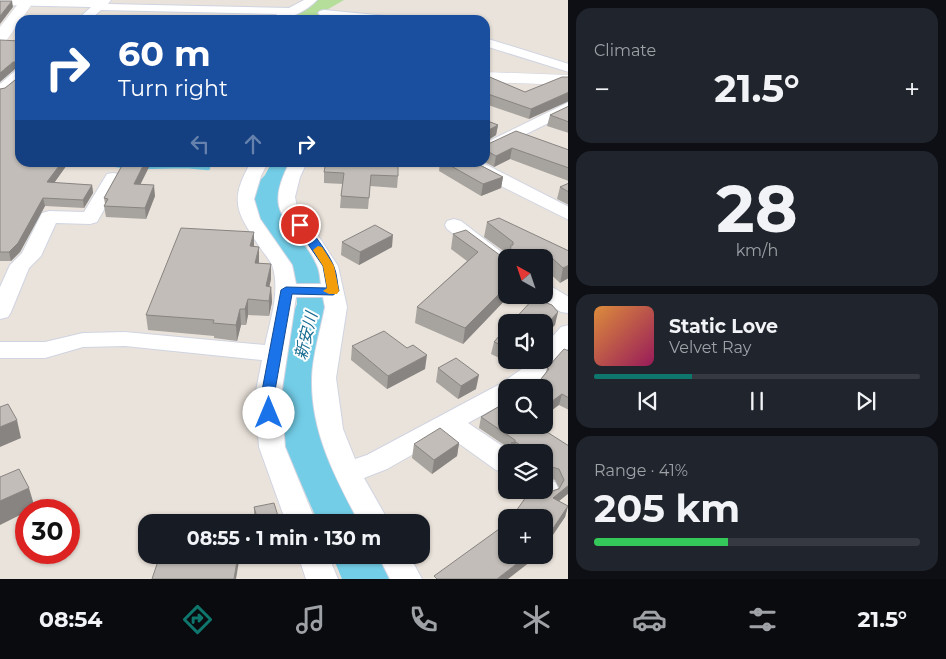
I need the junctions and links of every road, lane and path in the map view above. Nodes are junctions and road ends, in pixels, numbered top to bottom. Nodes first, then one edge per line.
1 (28, 0) edge
2 (312, 0) edge
3 (0, 2) edge
4 (102, 4) edge
5 (340, 4) dead end
6 (293, 11) junction
7 (324, 13) junction
8 (19, 15) edge
9 (89, 15) edge
10 (285, 15) edge
11 (321, 15) edge
12 (345, 15) edge
13 (15, 23) edge
14 (4, 42) edge
15 (490, 44) edge
16 (568, 68) edge
17 (490, 77) edge
18 (15, 78) edge
19 (568, 80) edge
20 (0, 92) edge
21 (15, 94) edge
22 (568, 106) edge
23 (490, 148) edge
24 (257, 167) edge
25 (296, 167) edge
26 (477, 167) edge
27 (113, 178) edge
28 (568, 215) edge
29 (454, 225) dead end
30 (498, 259) edge
31 (289, 290) junction
32 (329, 291) junction
33 (553, 298) edge
34 (568, 307) edge
35 (0, 312) edge
36 (568, 332) edge
37 (0, 350) edge
38 (276, 354) junction
39 (525, 379) edge
40 (498, 395) edge
41 (448, 423) junction
42 (498, 457) edge
43 (347, 473) junction
44 (297, 514) edge
45 (370, 514) edge
46 (316, 564) edge
47 (398, 564) edge
48 (322, 579) edge
49 (406, 579) edge

1 - 3 street
1 - 4 street
1 - 8 main road
2 - 6 street
4 - 6 street
4 - 9 street
5 - 7 street
6 - 10 street
7 - 11 street
7 - 12 street
13 - 14 main road
15 - 16 street
17 - 19 main road
18 - 20 street
20 - 21 street
22 - 23 street
24 - 31 street
25 - 32 street
26 - 28 street
27 - 35 street
29 - 30 street
31 - 32 street
31 - 38 street
32 - 43 street
33 - 34 street
36 - 39 street
37 - 38 street
38 - 44 street
40 - 41 street
41 - 42 street
41 - 43 street
43 - 45 street
46 - 48 street
47 - 49 street

